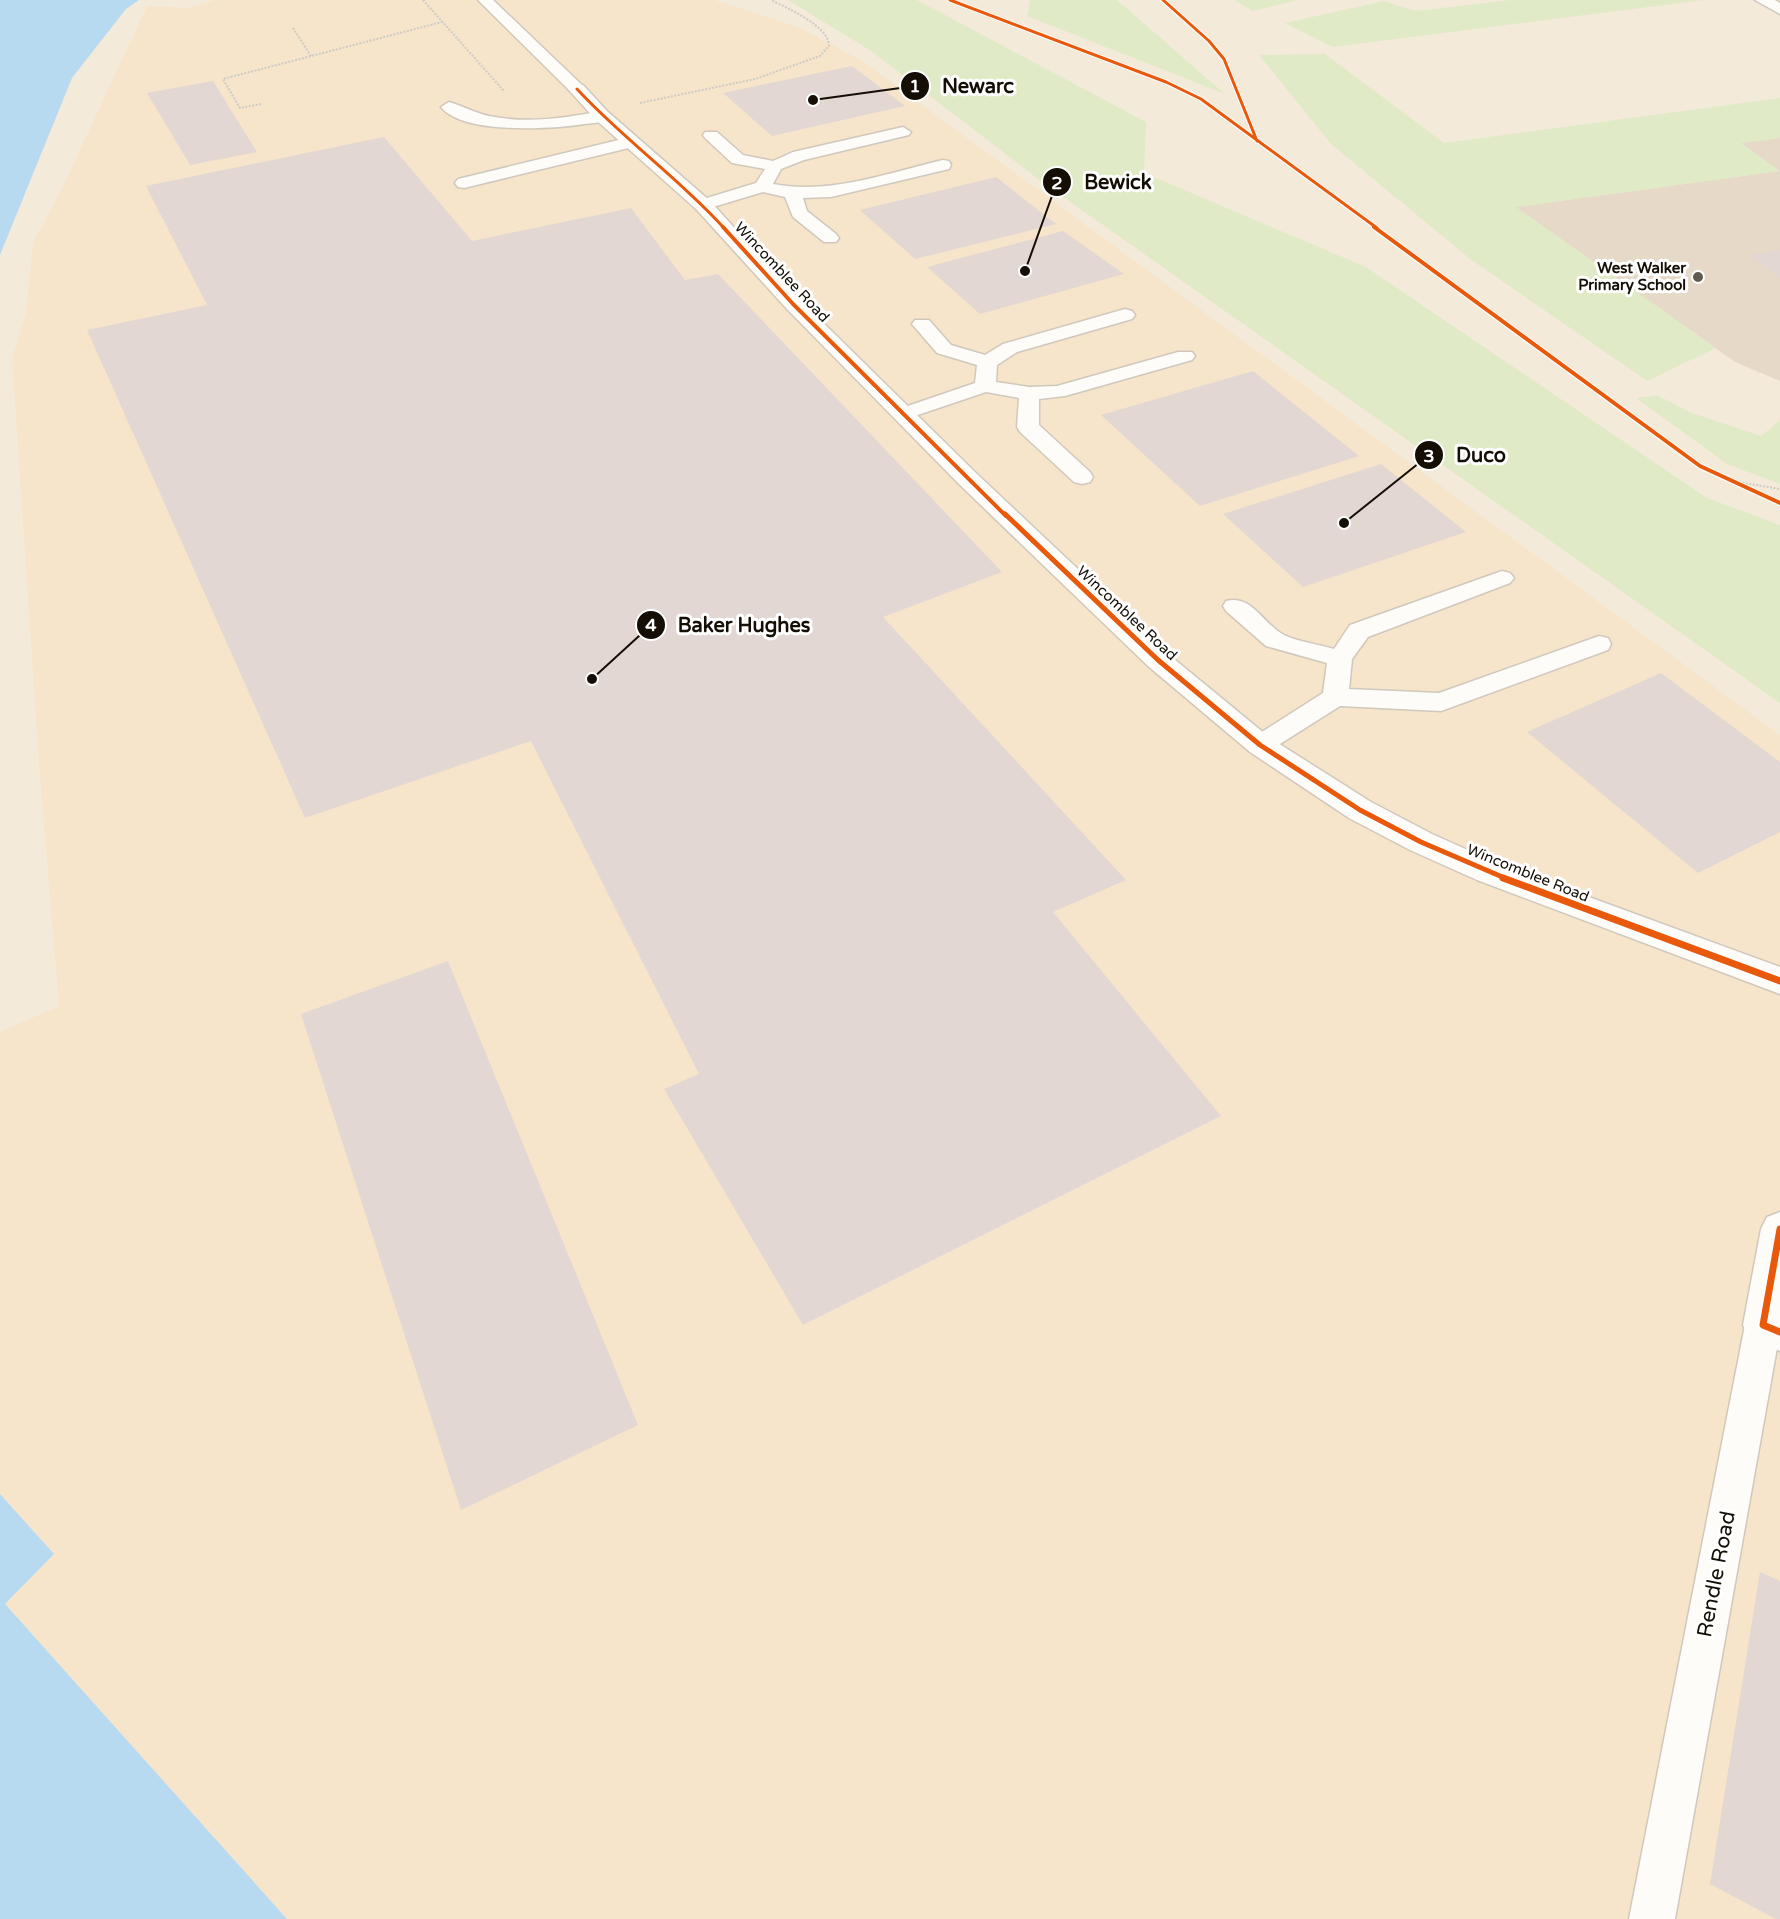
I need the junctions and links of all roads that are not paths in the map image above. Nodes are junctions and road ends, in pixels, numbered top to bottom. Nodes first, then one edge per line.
1 (485, 0) edge
2 (1764, 0) edge
3 (1780, 9) edge
4 (577, 89) joint
5 (449, 107) dead end
6 (600, 113) junction
7 (903, 132) dead end
8 (711, 135) dead end
9 (631, 142) junction
10 (943, 165) dead end
11 (775, 166) junction
12 (464, 183) dead end
13 (762, 187) junction
14 (793, 193) junction
15 (703, 205) junction
16 (830, 238) dead end
17 (1125, 315) dead end
18 (922, 324) dead end
19 (1185, 356) dead end
20 (987, 362) junction
21 (985, 386) junction
22 (1029, 393) junction
23 (903, 414) junction
24 (1082, 477) dead end
25 (1502, 578) dead end
26 (1235, 606) dead end
27 (1599, 644) dead end
28 (1340, 659) junction
29 (1335, 697) junction
30 (1260, 745) junction
31 (1780, 981) edge
32 (1780, 1229) edge
33 (1772, 1329) edge
34 (1652, 1919) edge

1 - 4 lane
2 - 3 street
4 - 6 street, Wincomblee Road
5 - 6 lane
6 - 9 street, Wincomblee Road
7 - 11 lane
8 - 11 lane
9 - 12 lane
9 - 15 street, Wincomblee Road
10 - 14 lane
11 - 13 lane
13 - 14 lane
13 - 15 lane
14 - 16 lane
15 - 23 street, Wincomblee Road
17 - 20 lane
18 - 20 lane
19 - 22 lane
20 - 21 lane
21 - 22 lane
21 - 23 lane
22 - 24 lane
23 - 30 street, Wincomblee Road
25 - 28 lane
26 - 28 lane
27 - 29 lane
28 - 29 lane
29 - 30 lane
30 - 31 street, Wincomblee Road
32 - 33 street, Rendle Road
33 - 34 lane, Rendle Road

